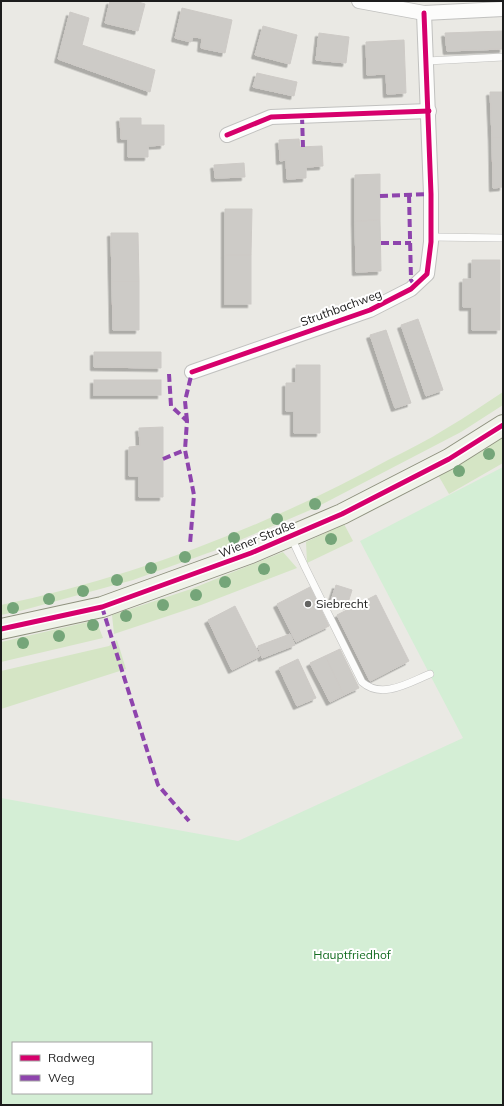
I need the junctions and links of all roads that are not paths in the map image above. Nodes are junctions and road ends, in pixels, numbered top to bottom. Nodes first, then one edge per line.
1 (359, 1) edge
2 (503, 9) edge
3 (424, 13) junction
4 (503, 58) edge
5 (427, 60) junction
6 (429, 111) junction
7 (227, 135) dead end
8 (431, 237) junction
9 (503, 238) edge
10 (192, 372) dead end
11 (503, 425) edge
12 (291, 536) junction
13 (1, 629) edge
14 (430, 674) dead end

1 - 3 street
2 - 3 street
3 - 5 street, Struthbachweg
4 - 5 lane
5 - 6 street, Struthbachweg
6 - 7 street
6 - 8 street, Struthbachweg
8 - 9 lane
8 - 10 street, Struthbachweg
11 - 12 main road, Wiener Straße
12 - 13 main road, Wiener Straße
12 - 14 lane

